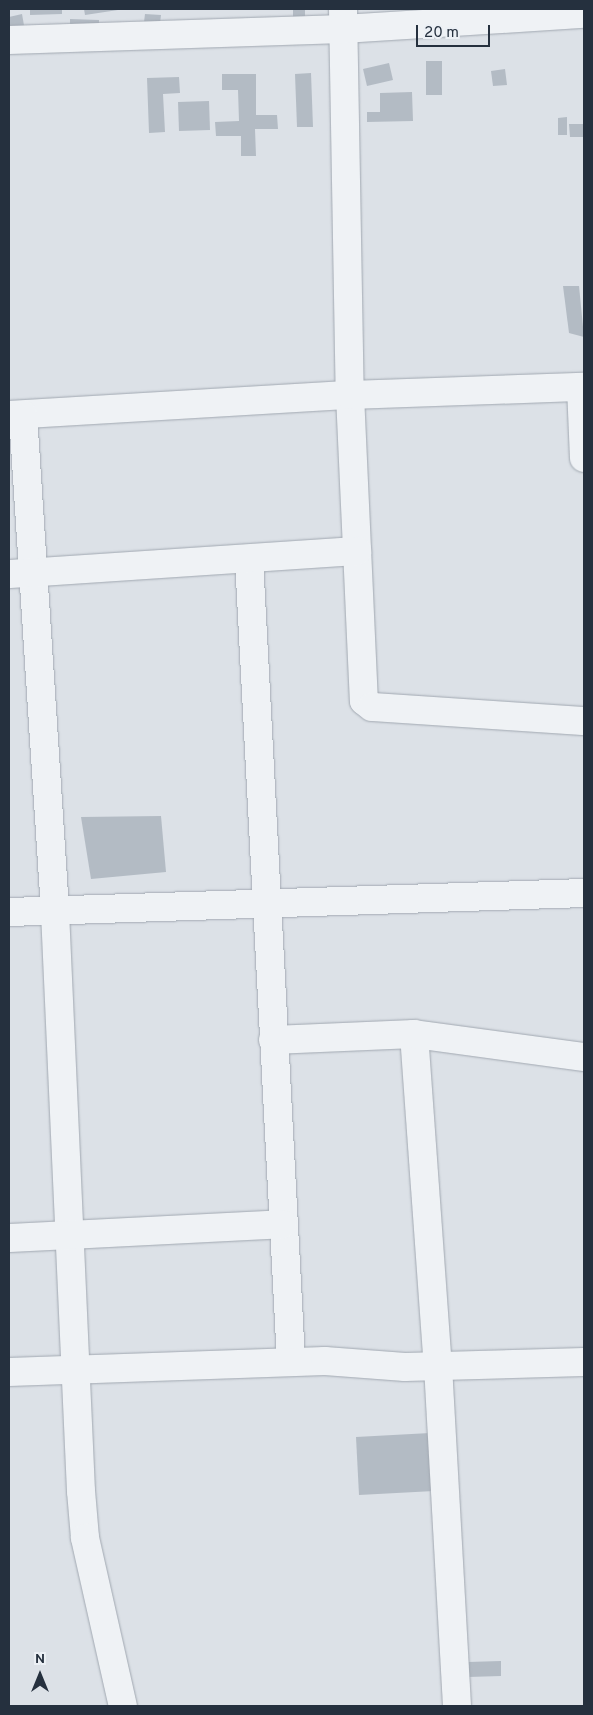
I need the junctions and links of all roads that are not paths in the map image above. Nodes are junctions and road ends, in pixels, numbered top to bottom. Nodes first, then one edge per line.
1 (584, 14) edge
2 (343, 19) edge
3 (9, 40) edge
4 (582, 387) edge
5 (350, 395) junction
6 (16, 415) edge
7 (584, 458) edge
8 (357, 551) junction
9 (249, 559) junction
10 (21, 574) edge
11 (584, 721) edge
12 (584, 893) edge
13 (266, 904) junction
14 (9, 912) edge
15 (55, 912) junction
16 (414, 1034) junction
17 (273, 1040) junction
18 (584, 1057) edge
19 (283, 1224) junction
20 (67, 1234) junction
21 (9, 1238) edge
22 (291, 1361) junction
23 (584, 1362) edge
24 (438, 1366) junction
25 (74, 1367) junction
26 (9, 1372) edge
27 (123, 1706) edge
28 (457, 1706) edge

1 - 2 street
2 - 3 street
2 - 5 street
4 - 5 street
4 - 7 street
5 - 6 street
5 - 8 street
6 - 10 street
8 - 9 street
8 - 11 street
9 - 10 street
9 - 13 street
10 - 15 street
12 - 13 street
13 - 15 street
13 - 17 street
14 - 15 street
15 - 20 street
16 - 17 street
16 - 18 street
16 - 24 street
17 - 19 street
19 - 20 street
19 - 22 street
20 - 21 street
20 - 25 street
22 - 24 street
22 - 25 street
23 - 24 street
24 - 28 street
25 - 26 street
25 - 27 street

